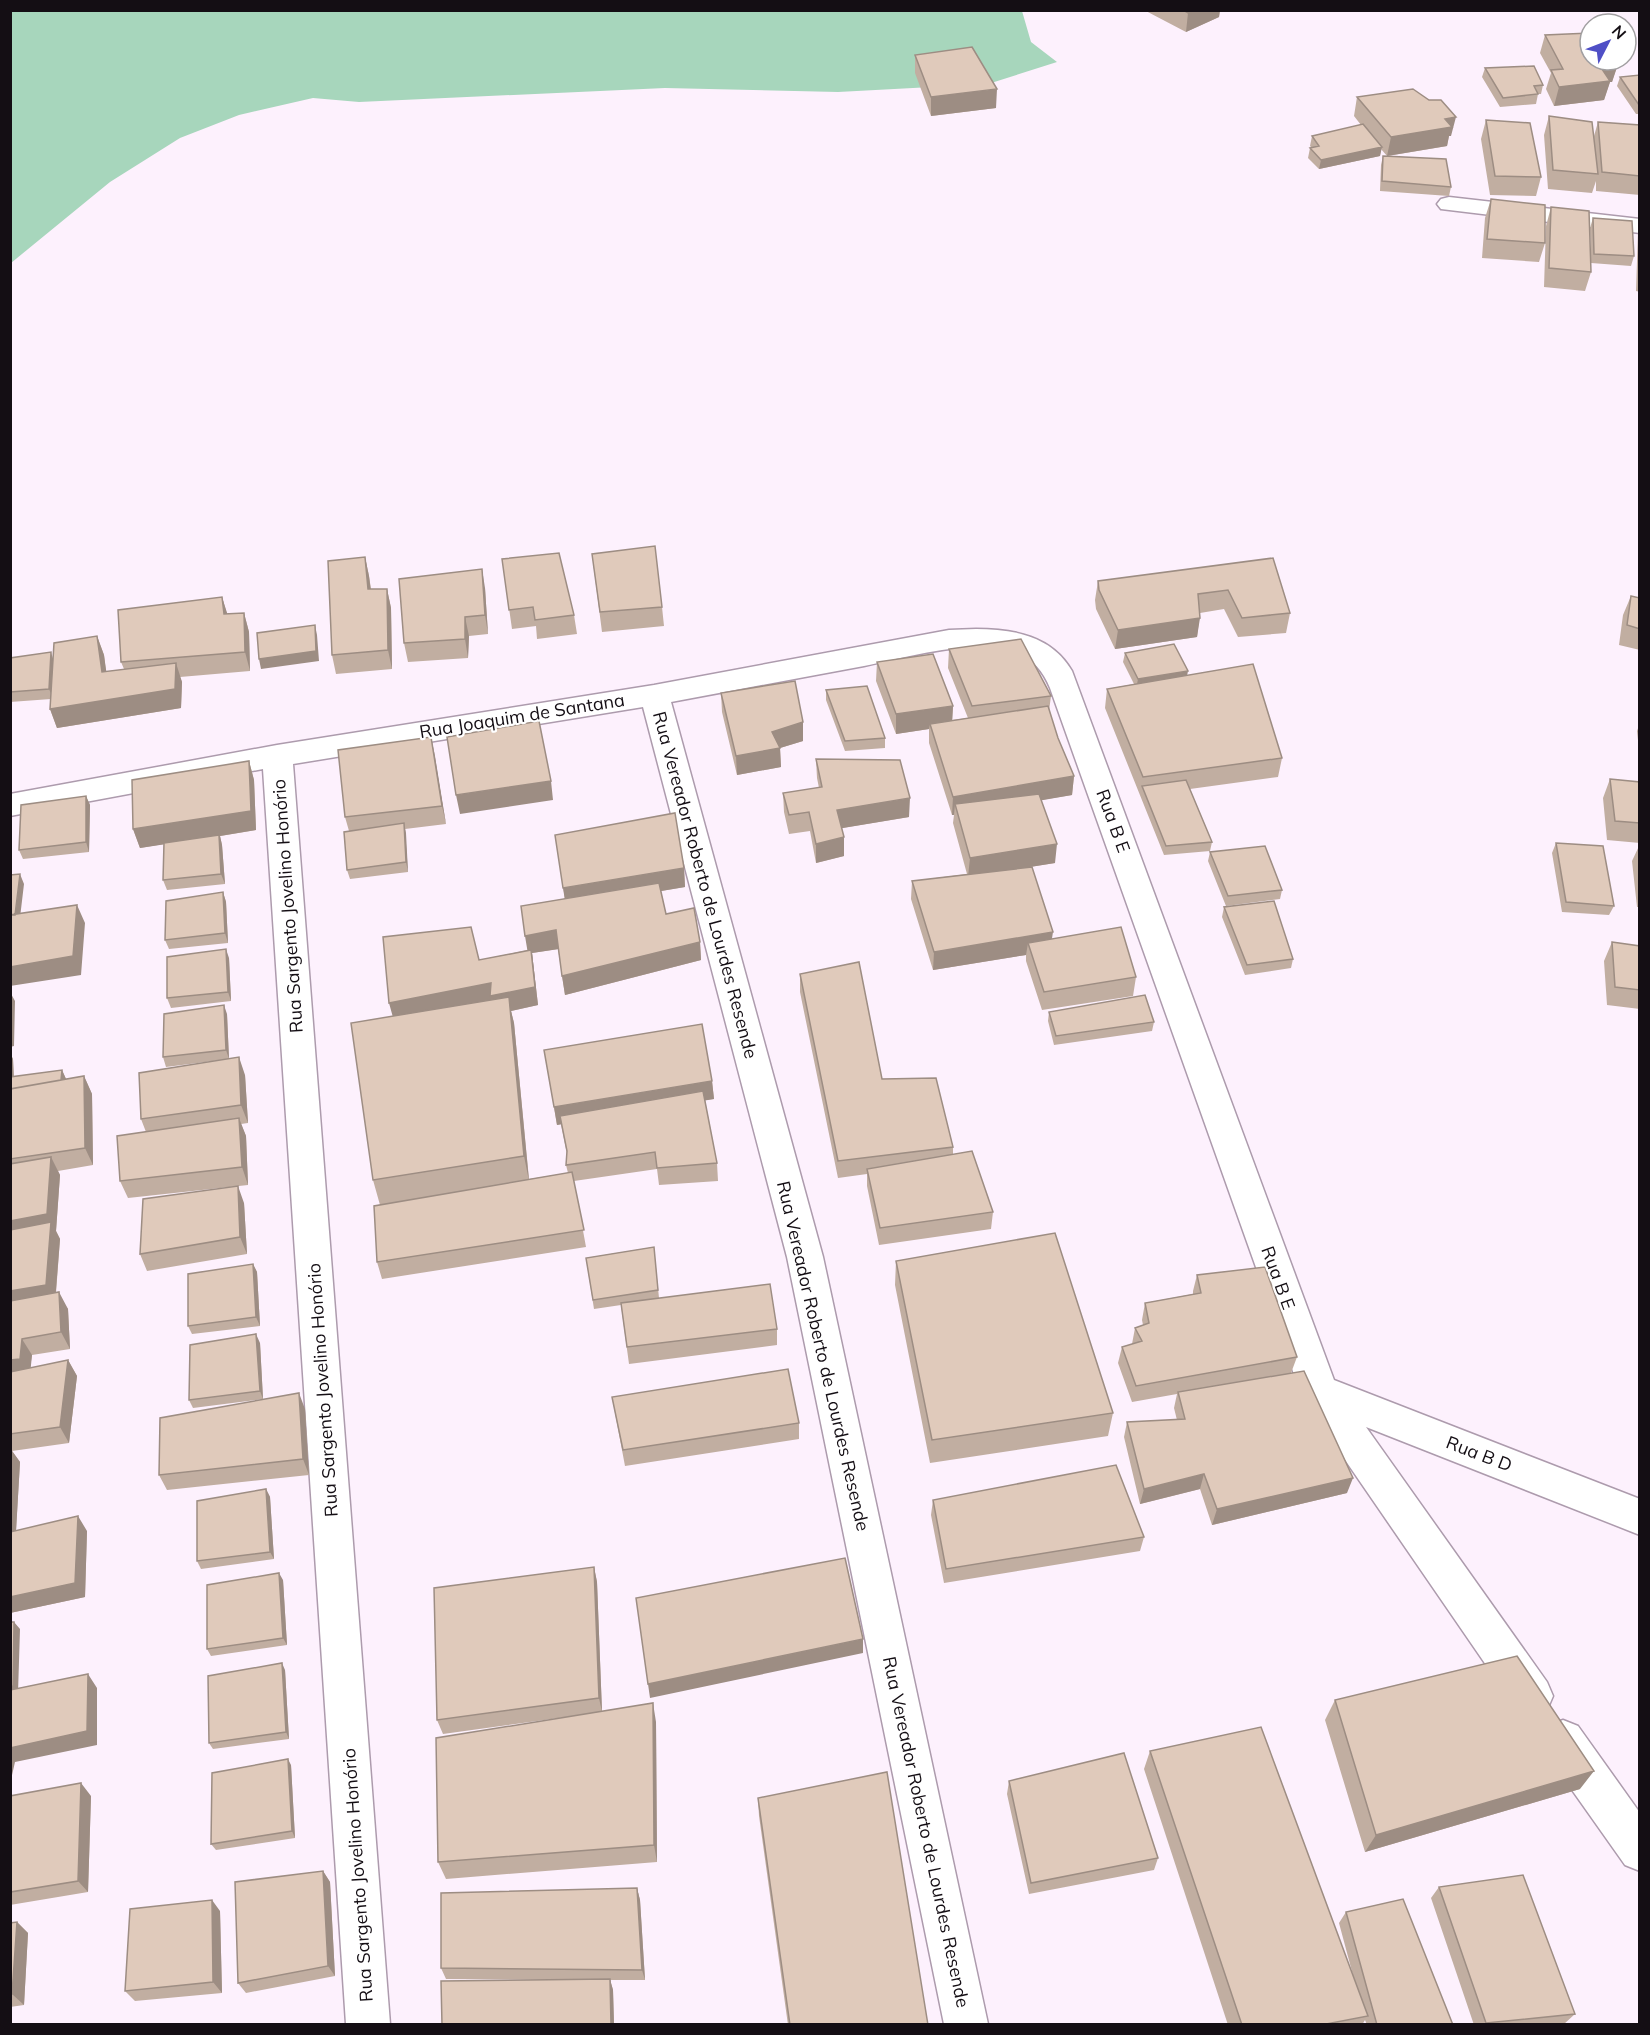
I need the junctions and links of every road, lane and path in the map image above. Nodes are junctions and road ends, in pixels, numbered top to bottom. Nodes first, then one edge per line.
1 (1449, 204) dead end
2 (1640, 226) edge
3 (1032, 648) joint
4 (654, 695) junction
5 (278, 756) junction
6 (10, 806) edge
7 (1319, 1391) junction
8 (1640, 1517) edge
9 (1640, 1850) edge
10 (368, 2025) edge
11 (966, 2025) edge

1 - 2 street
3 - 4 street, Rua Joaquim de Santana
3 - 7 street, Rua B E
4 - 5 street, Rua Joaquim de Santana
4 - 11 street, Rua Vereador Roberto de Lourdes Resende
5 - 6 street, Rua Joaquim de Santana
5 - 10 street, Rua Sargento Jovelino Honório
7 - 8 street, Rua B D
7 - 9 street, Rua B E

